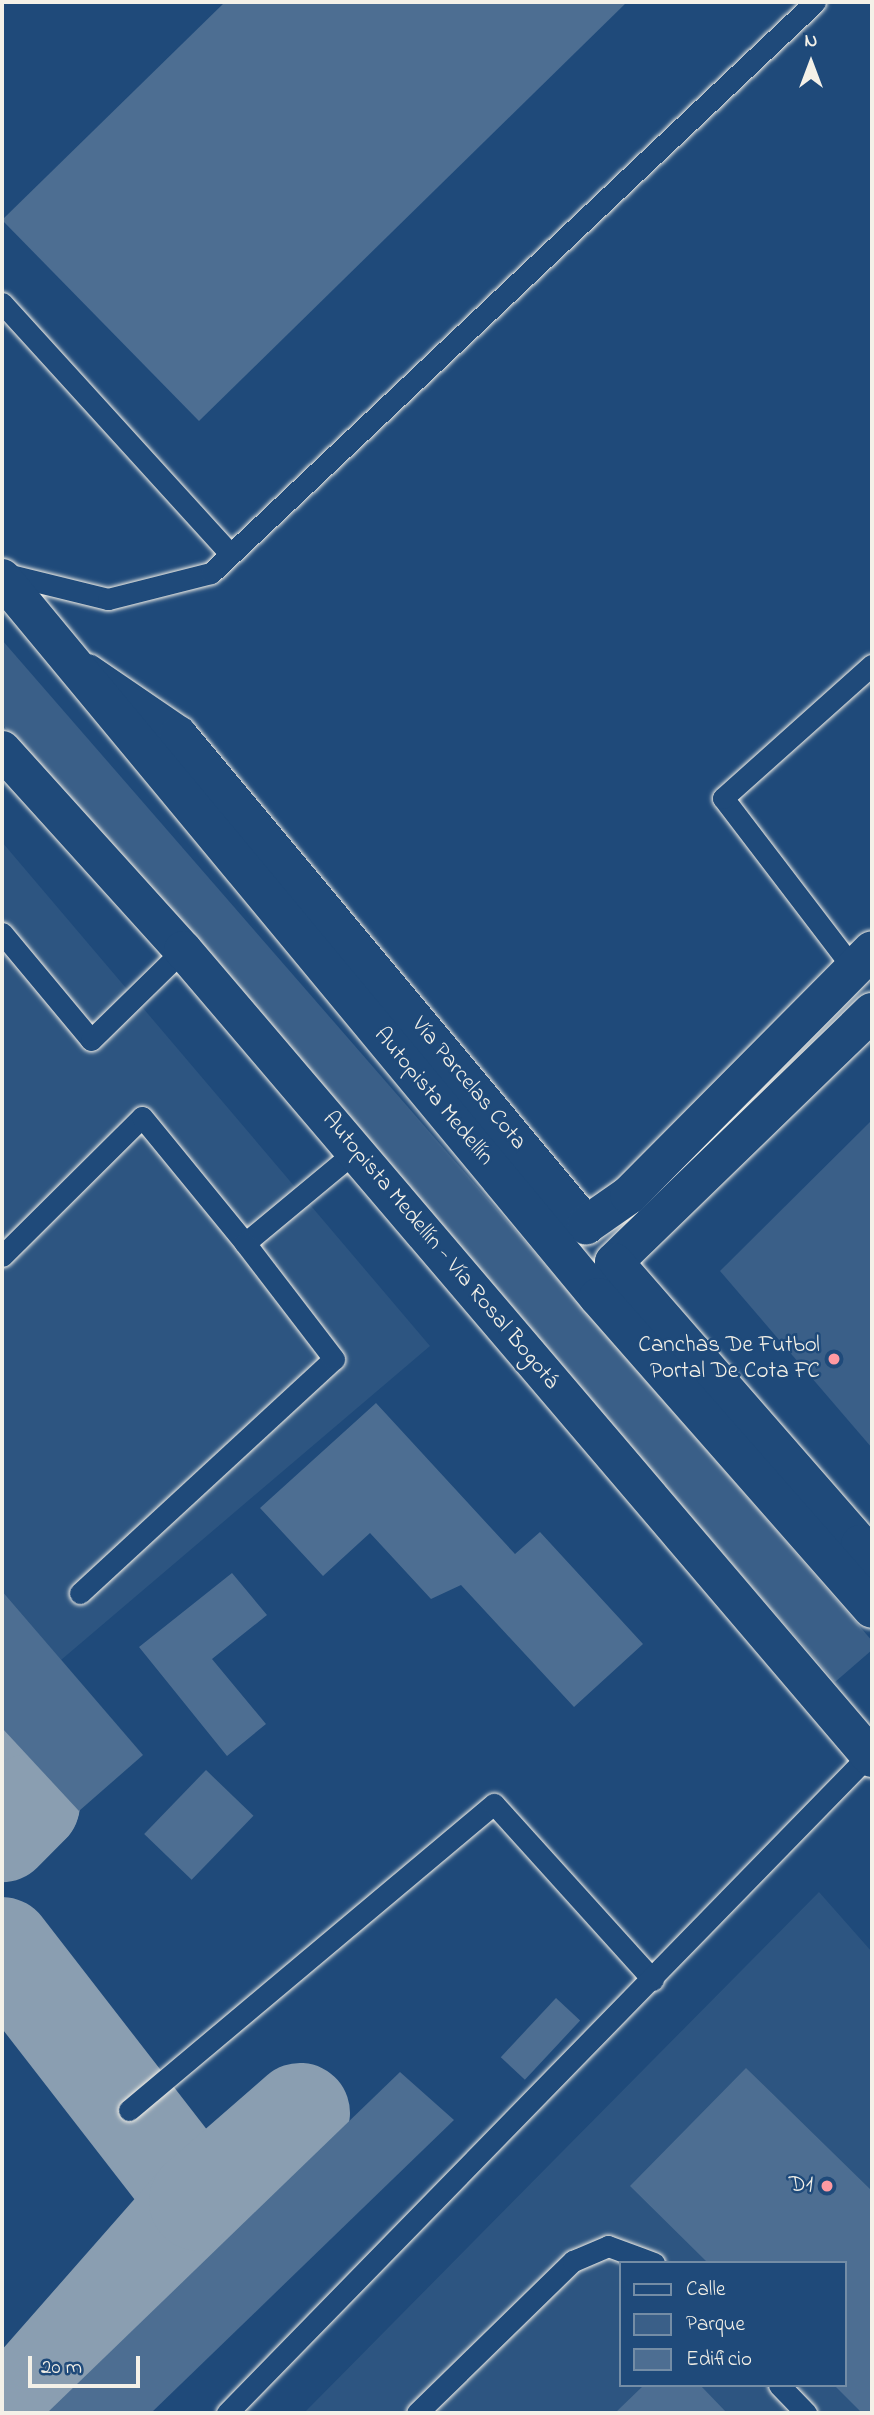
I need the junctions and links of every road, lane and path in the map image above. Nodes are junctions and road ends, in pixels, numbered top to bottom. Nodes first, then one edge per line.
1 (815, 2) edge
2 (2, 303) edge
3 (230, 554) junction
4 (2, 575) edge
5 (72, 663) junction
6 (872, 665) edge
7 (2, 750) edge
8 (2, 933) edge
9 (183, 950) junction
10 (863, 959) edge
11 (872, 1012) edge
12 (356, 1151) junction
13 (586, 1225) junction
14 (245, 1243) junction
15 (2, 1256) edge
16 (614, 1262) junction
17 (872, 1567) edge
18 (80, 1592) dead end
19 (872, 1609) edge
20 (871, 1757) edge
21 (653, 1980) junction
22 (129, 2110) dead end
23 (649, 2261) edge
24 (781, 2387) edge
25 (227, 2413) edge
26 (417, 2413) edge
27 (806, 2413) edge

1 - 3 lane
2 - 3 lane
3 - 4 lane
4 - 5 main road, Autopista Medellín
5 - 13 main road, Vía Parcelas Cota
5 - 19 main road, Autopista Medellín
6 - 10 lane
7 - 9 main road, Autopista Medellín - Vía Rosal Bogotá
8 - 9 lane
9 - 12 main road, Autopista Medellín - Vía Rosal Bogotá
10 - 13 main road
11 - 16 main road
12 - 14 lane
12 - 20 main road, Autopista Medellín - Vía Rosal Bogotá
13 - 16 main road, Vía Parcelas Cota
14 - 15 lane
14 - 18 lane
16 - 17 main road
20 - 21 lane
21 - 22 lane
21 - 25 lane
23 - 26 lane
24 - 27 lane

